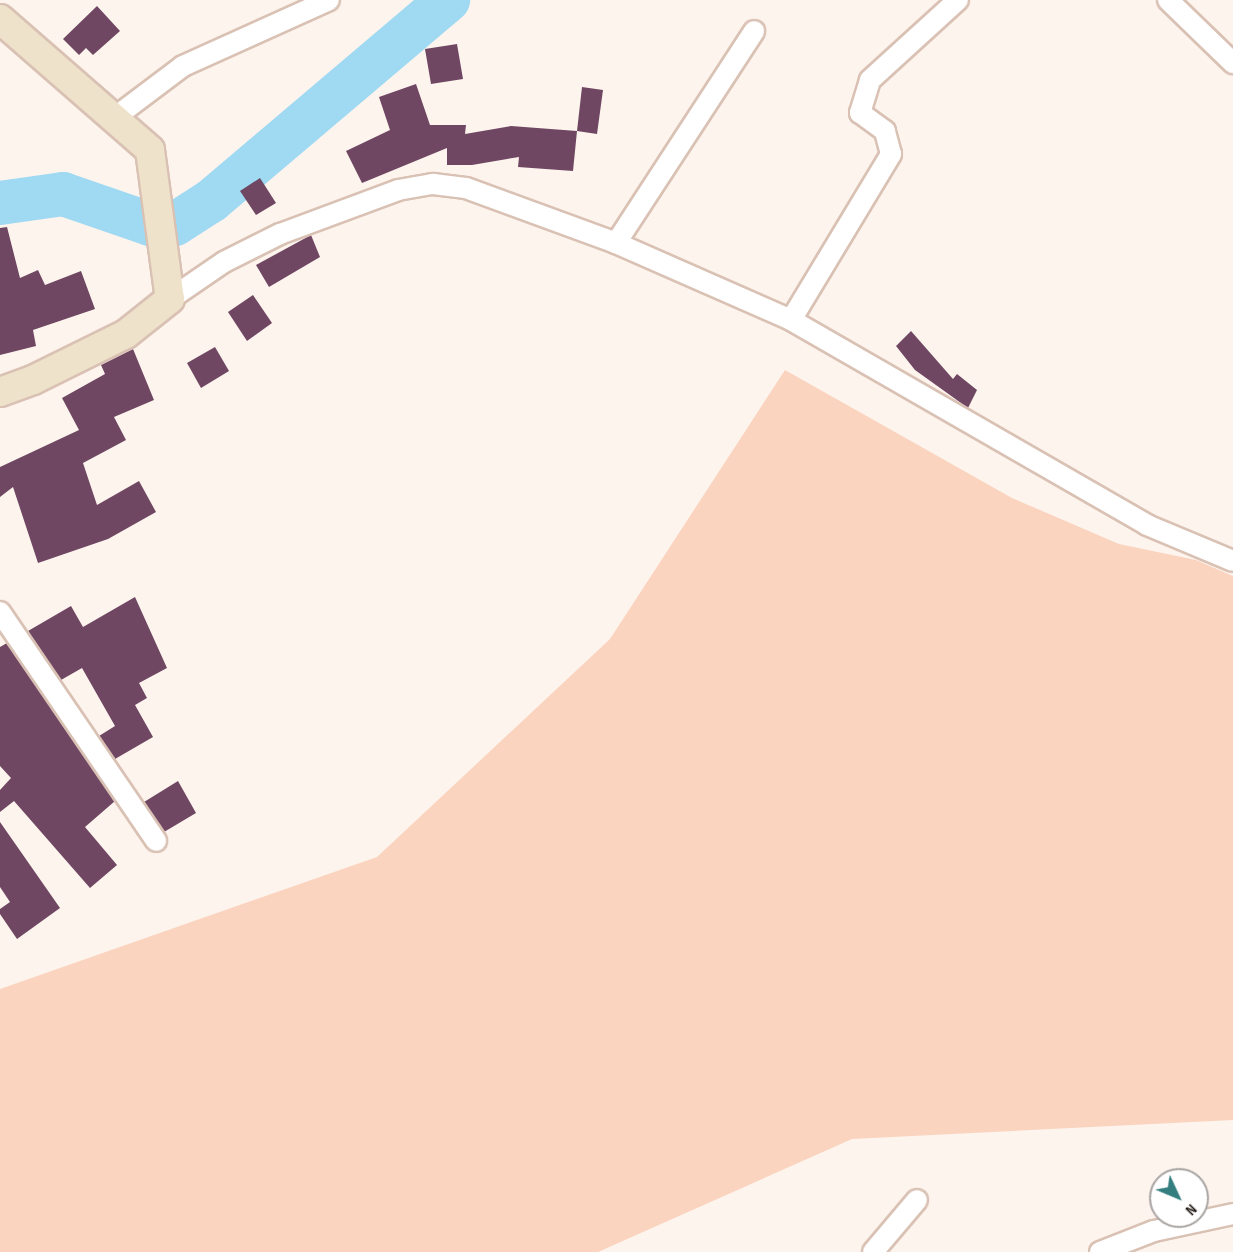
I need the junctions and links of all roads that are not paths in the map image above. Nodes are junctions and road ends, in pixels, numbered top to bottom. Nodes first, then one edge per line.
1 (328, 0) edge
2 (958, 0) edge
3 (1168, 0) edge
4 (0, 19) edge
5 (754, 31) dead end
6 (1233, 63) edge
7 (114, 118) junction
8 (616, 243) junction
9 (170, 299) junction
10 (791, 320) junction
11 (0, 392) edge
12 (1233, 561) edge
13 (0, 612) edge
14 (156, 841) dead end
15 (917, 1200) dead end
16 (1233, 1214) edge
17 (873, 1252) edge
18 (1100, 1252) edge

1 - 7 street
2 - 10 street
3 - 6 street
4 - 7 street
5 - 8 street
7 - 9 street
8 - 9 street
8 - 10 street
9 - 11 street
10 - 12 street
13 - 14 street
15 - 17 street
16 - 18 street

